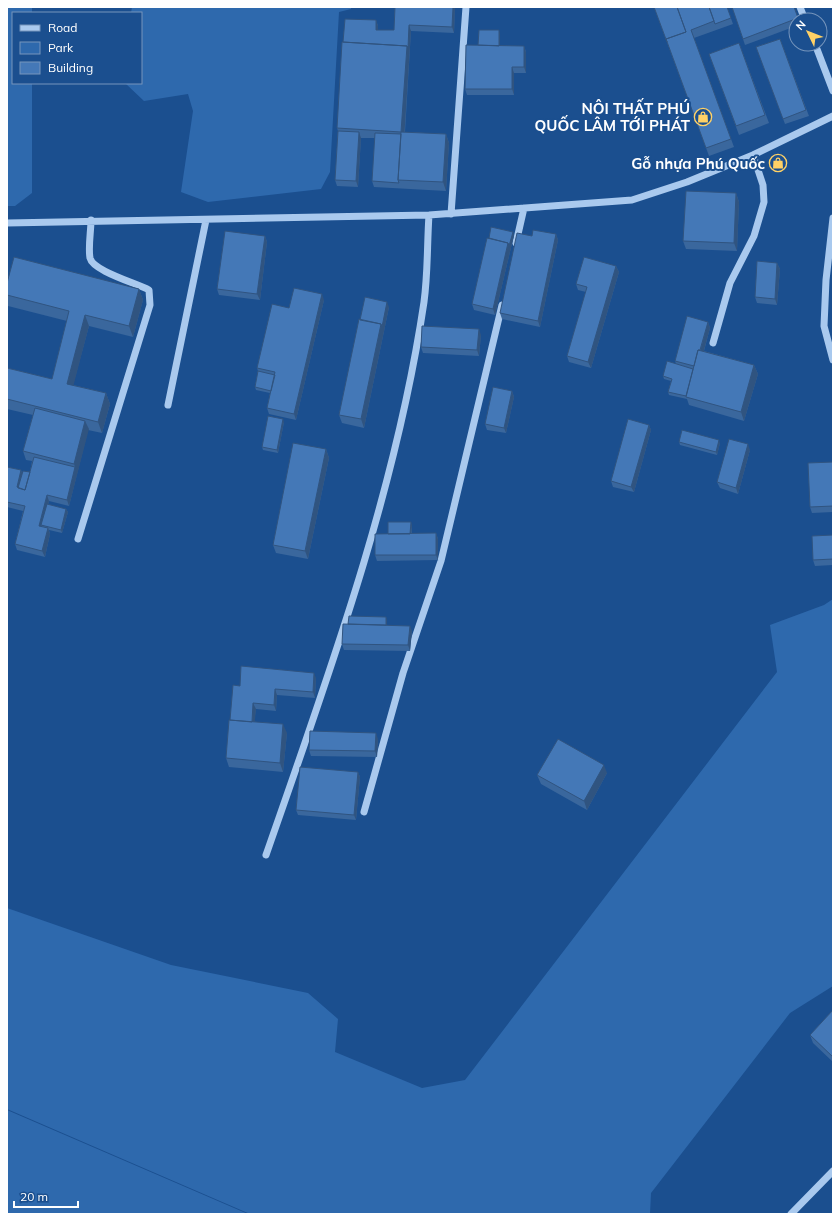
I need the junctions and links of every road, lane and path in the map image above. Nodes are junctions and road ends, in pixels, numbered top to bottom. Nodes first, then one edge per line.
1 (466, 7) edge
2 (818, 52) edge
3 (833, 91) edge
4 (833, 116) edge
5 (753, 155) junction
6 (524, 208) junction
7 (451, 214) junction
8 (429, 215) junction
9 (833, 218) edge
10 (91, 220) junction
11 (206, 220) junction
12 (7, 223) edge
13 (832, 242) edge
14 (514, 254) edge
15 (503, 299) edge
16 (713, 343) dead end
17 (833, 360) edge
18 (168, 405) dead end
19 (78, 539) dead end
20 (364, 812) dead end
21 (266, 855) dead end
22 (833, 1171) edge
23 (791, 1214) edge

1 - 7 street
2 - 3 street
4 - 5 street
5 - 6 street
5 - 16 street
6 - 7 street
6 - 14 street
7 - 8 street
8 - 11 street
8 - 21 street
9 - 13 street
10 - 11 street
10 - 12 street
10 - 19 street
11 - 18 street
13 - 17 street
15 - 20 street
22 - 23 street

